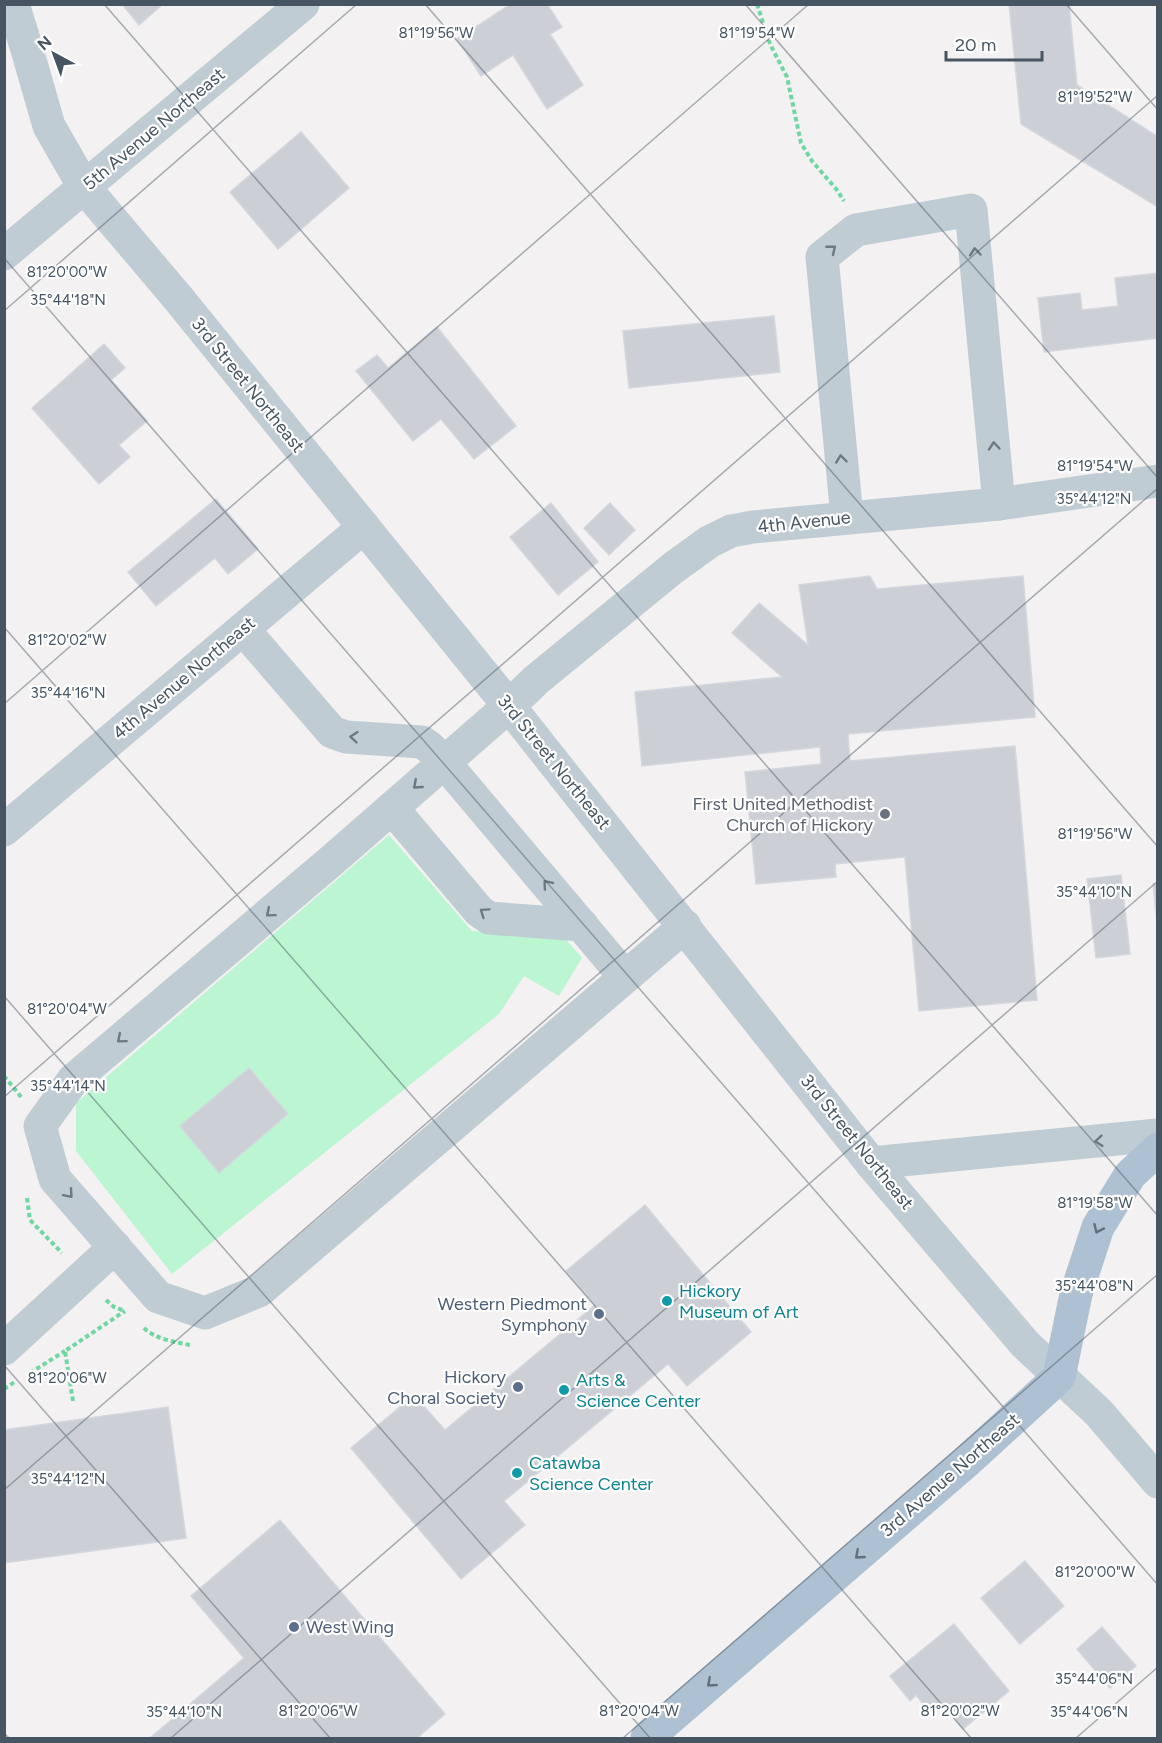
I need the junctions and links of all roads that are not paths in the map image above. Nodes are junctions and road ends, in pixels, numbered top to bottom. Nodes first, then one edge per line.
1 (13, 4) edge
2 (303, 4) edge
3 (84, 186) junction
4 (4, 254) edge
5 (1158, 481) edge
6 (999, 504) junction
7 (847, 517) junction
8 (364, 527) junction
9 (243, 629) junction
10 (509, 705) junction
11 (444, 762) junction
12 (392, 808) junction
13 (4, 830) edge
14 (582, 925) junction
15 (685, 926) junction
16 (625, 977) junction
17 (1158, 1135) edge
18 (1158, 1149) edge
19 (871, 1163) junction
20 (115, 1247) junction
21 (4, 1349) edge
22 (1059, 1377) junction
23 (1158, 1482) edge
24 (647, 1738) edge

1 - 3 street, 3rd Street Northeast
2 - 3 street, 5th Avenue Northeast
3 - 4 street, 5th Avenue Northeast
3 - 8 street, 3rd Street Northeast
5 - 6 street, 4th Avenue
6 - 7 street, 4th Avenue
6 - 7 street
7 - 10 street, 4th Avenue
8 - 9 street, 4th Avenue Northeast
8 - 10 street, 3rd Street Northeast
11 -> 9 street
9 - 13 street, 4th Avenue Northeast
10 - 11 street, 4th Avenue
10 - 15 street, 3rd Street Northeast
11 -> 12 street, 4th Avenue
14 -> 11 street
14 -> 12 street
12 -> 20 street, 4th Avenue
14 - 16 street
15 - 16 street
15 - 19 street, 3rd Street Northeast
16 - 20 street
17 -> 19 street
18 -> 22 main road
19 - 22 street, 3rd Street Northeast
20 - 21 street
22 - 23 street, 3rd Street Northeast
22 -> 24 main road, 3rd Avenue Northeast

